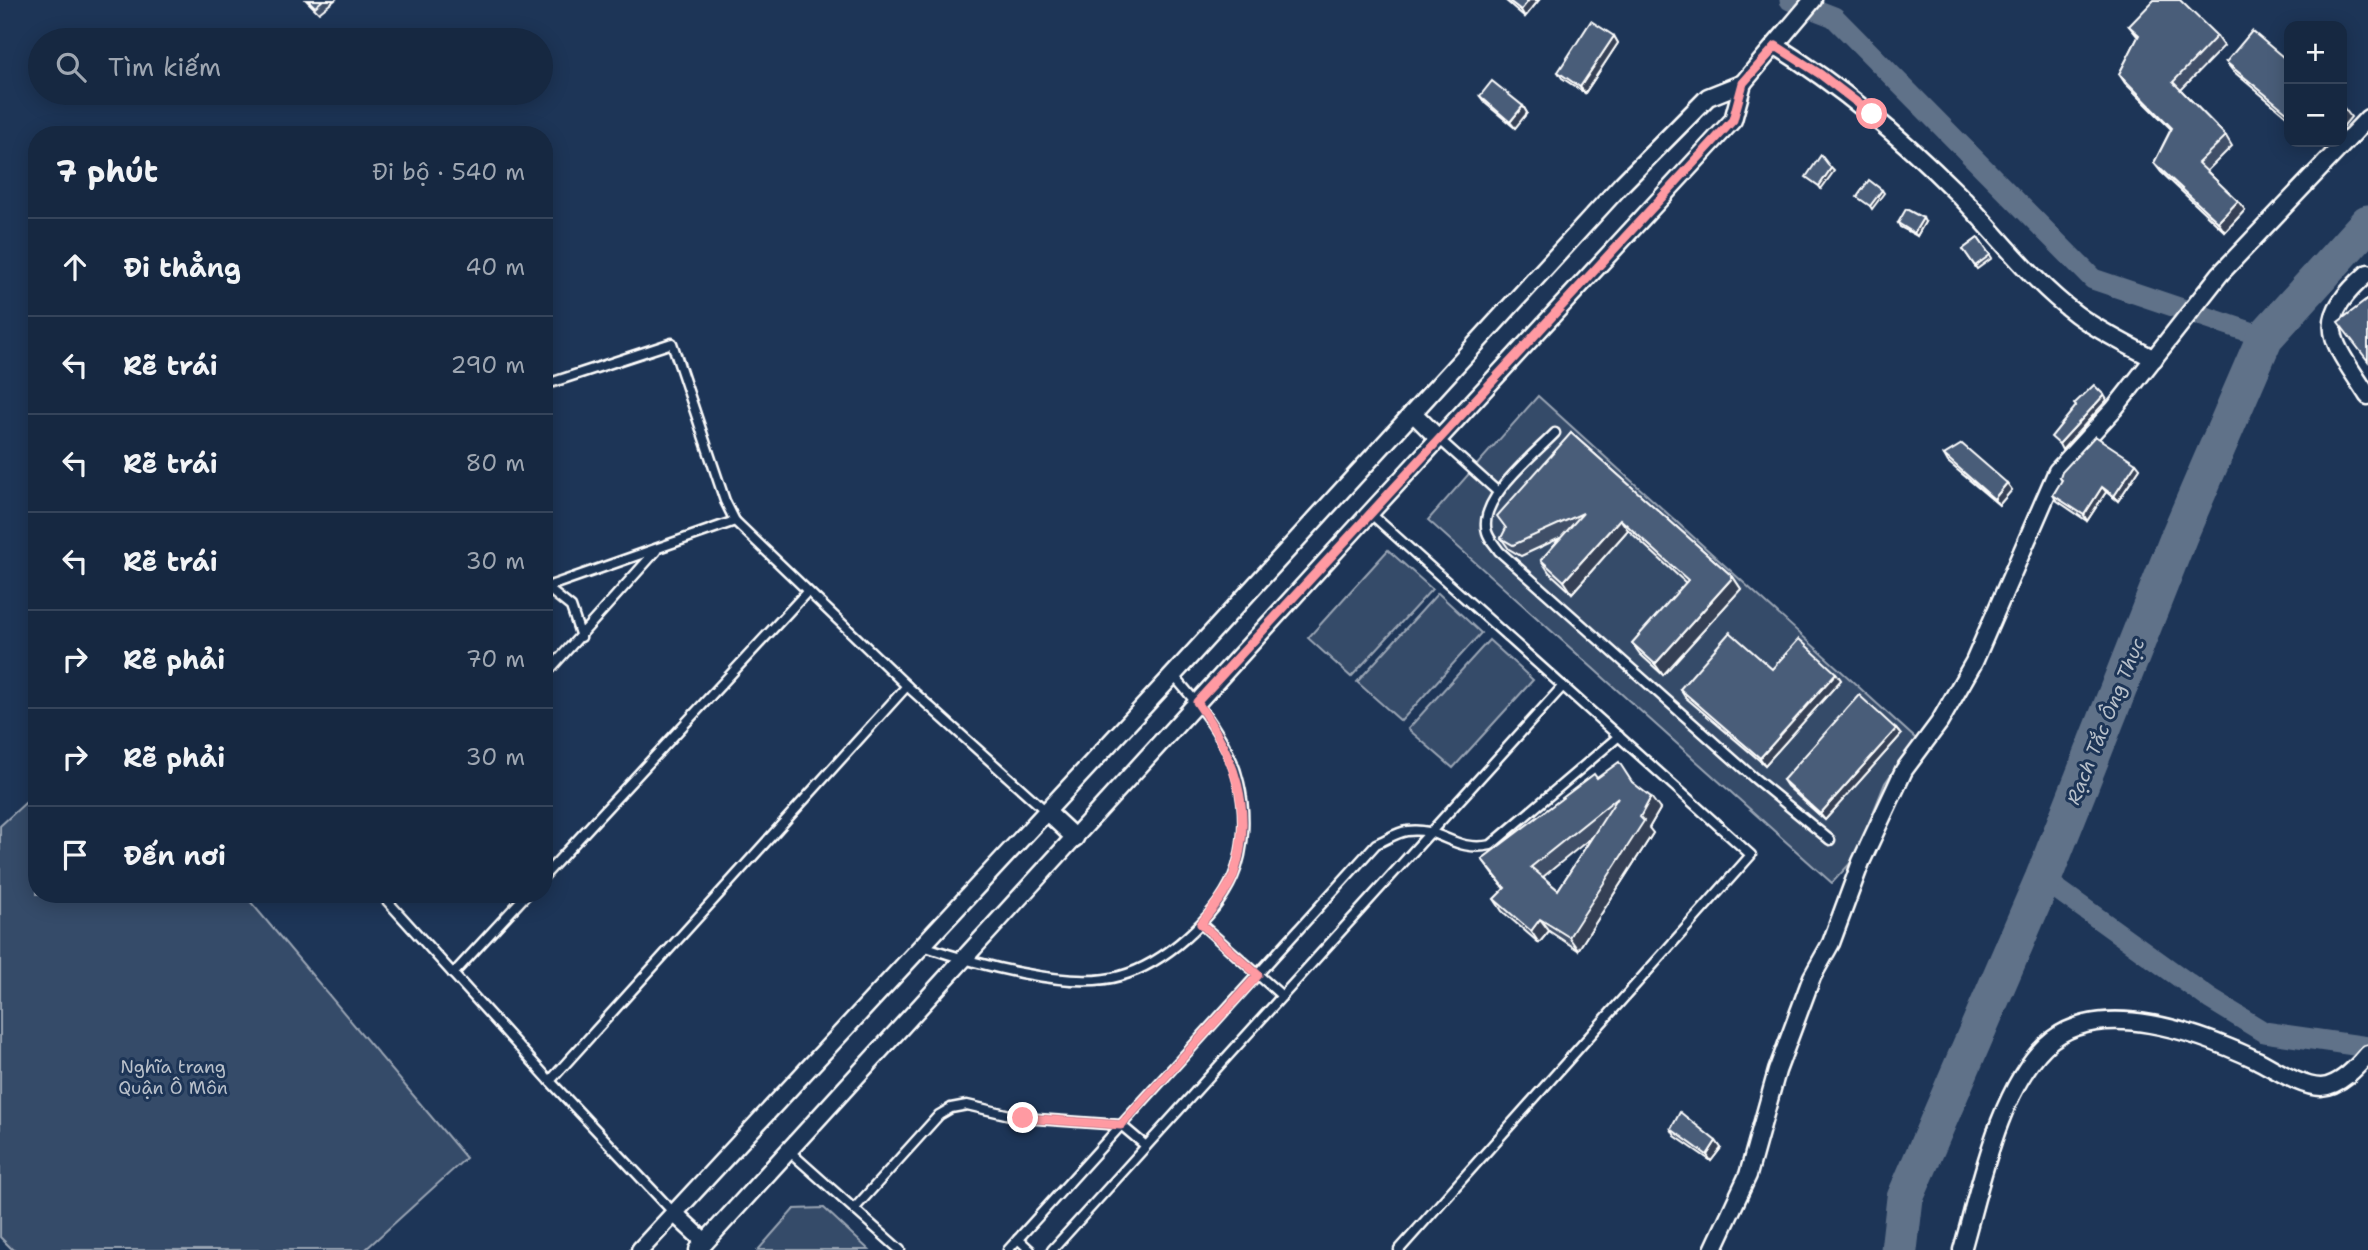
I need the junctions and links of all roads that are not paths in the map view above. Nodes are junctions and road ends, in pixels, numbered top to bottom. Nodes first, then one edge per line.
1 (1813, 0) edge
2 (1780, 41) junction
3 (1743, 83) junction
4 (2368, 118) edge
5 (2368, 273) edge
6 (2158, 354) junction
7 (553, 382) edge
8 (2368, 396) edge
9 (1413, 413) junction
10 (1555, 433) dead end
11 (1439, 439) junction
12 (1498, 492) junction
13 (1370, 513) junction
14 (736, 521) junction
15 (657, 549) junction
16 (553, 584) edge
17 (553, 593) edge
18 (806, 593) junction
19 (581, 637) junction
20 (553, 667) edge
21 (1173, 676) junction
22 (907, 686) junction
23 (1563, 686) junction
24 (1197, 702) junction
25 (1619, 736) junction
26 (1046, 812) junction
27 (1431, 831) junction
28 (1074, 838) junction
29 (1830, 839) dead end
30 (553, 866) edge
31 (389, 903) edge
32 (519, 903) edge
33 (1201, 924) junction
34 (923, 946) junction
35 (964, 960) junction
36 (453, 974) junction
37 (1258, 975) junction
38 (1282, 996) junction
39 (2363, 1060) edge
40 (550, 1081) junction
41 (1121, 1125) junction
42 (1146, 1146) junction
43 (789, 1151) junction
44 (854, 1209) junction
45 (674, 1213) junction
46 (1018, 1239) junction
47 (701, 1246) edge
48 (640, 1250) edge
49 (900, 1250) edge
50 (1008, 1250) edge
51 (1030, 1250) edge
52 (1052, 1250) edge
53 (1399, 1250) edge
54 (1713, 1250) edge
55 (1962, 1250) edge

1 - 2 street
2 - 3 street
2 - 6 street
3 - 9 street
3 - 11 street
4 - 6 street
5 - 8 street
6 - 54 street
7 - 14 lane
9 - 11 street
9 - 21 street
10 - 12 lane
11 - 12 lane
11 - 13 street
12 - 29 lane
13 - 23 lane
13 - 24 street
14 - 15 lane
14 - 18 lane
15 - 16 lane
15 - 19 lane
17 - 19 lane
18 - 22 lane
18 - 30 lane
19 - 20 lane
21 - 24 lane
21 - 26 street
22 - 26 lane
22 - 40 lane
23 - 25 lane
23 - 27 lane
24 - 28 street
24 - 33 lane
25 - 27 lane
25 - 53 lane
26 - 28 street
26 - 34 street
27 - 37 lane
27 - 38 lane
28 - 35 street
31 - 36 lane
32 - 36 lane
33 - 35 lane
33 - 37 lane
34 - 35 lane
34 - 45 street
35 - 43 street
36 - 40 lane
37 - 38 lane
37 - 41 lane
38 - 42 lane
39 - 55 street
40 - 45 lane
41 - 42 lane
41 - 44 lane
41 - 46 lane
42 - 52 lane
43 - 44 lane
43 - 47 street
44 - 49 lane
45 - 47 street
45 - 48 street
46 - 50 lane
46 - 51 lane

